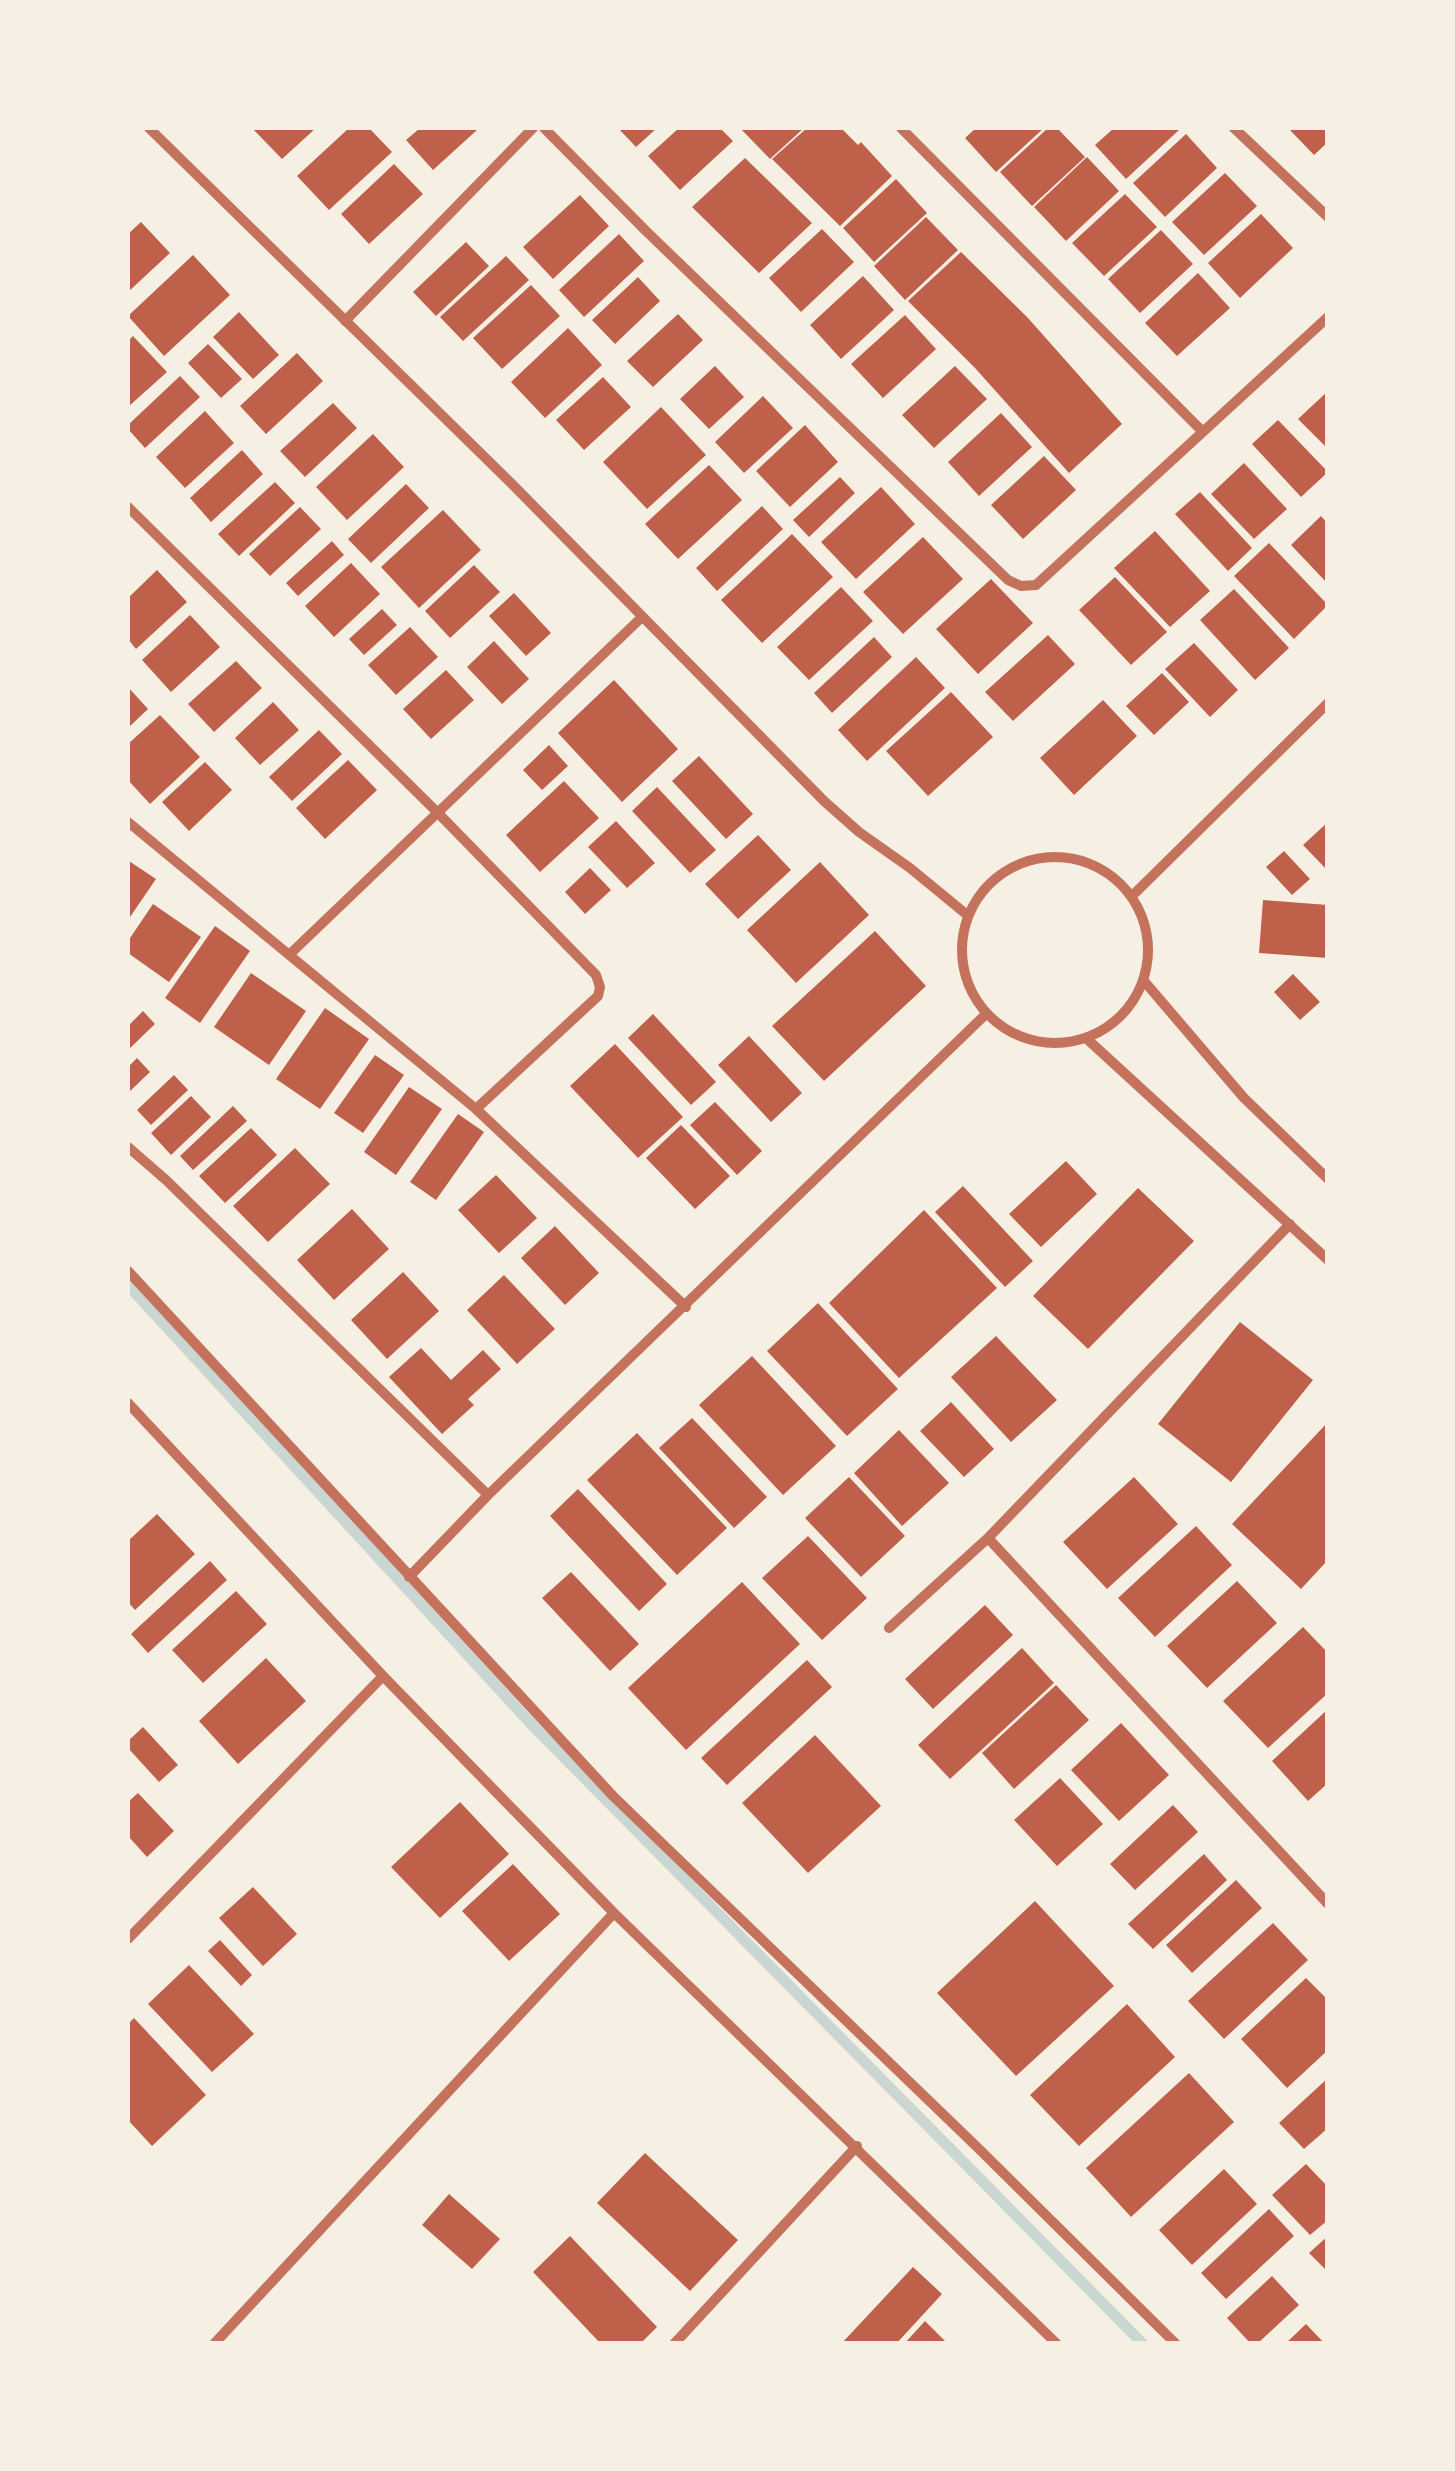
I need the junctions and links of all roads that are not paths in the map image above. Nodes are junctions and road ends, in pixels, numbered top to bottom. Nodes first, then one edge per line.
1 (149, 128) edge
2 (533, 128) edge
3 (544, 128) edge
4 (901, 128) edge
5 (1234, 128) edge
6 (1328, 217) edge
7 (1328, 317) edge
8 (345, 321) junction
9 (1202, 430) junction
10 (128, 508) edge
11 (642, 617) junction
12 (1328, 703) edge
13 (438, 813) junction
14 (128, 822) edge
15 (1132, 896) junction
16 (966, 914) junction
17 (290, 954) junction
18 (1144, 981) junction
19 (986, 1014) junction
20 (1086, 1038) junction
21 (476, 1109) junction
22 (128, 1147) edge
23 (1328, 1179) edge
24 (1290, 1224) junction
25 (1328, 1260) edge
26 (128, 1270) edge
27 (686, 1307) junction
28 (128, 1403) edge
29 (488, 1495) junction
30 (988, 1538) junction
31 (409, 1578) junction
32 (889, 1628) dead end
33 (383, 1676) junction
34 (1328, 1904) edge
35 (614, 1912) junction
36 (128, 1939) edge
37 (857, 2146) junction
38 (214, 2344) edge
39 (674, 2344) edge
40 (1056, 2344) edge
41 (1176, 2344) edge

1 - 8 street
2 - 8 street
3 - 9 street
4 - 9 street
5 - 6 street
7 - 9 street
8 - 11 street
10 - 13 street
11 - 13 street
11 - 16 street
12 - 15 street
13 - 17 street
13 - 21 street
14 - 17 street
15 - 16 street
15 - 18 street
16 - 19 street
17 - 21 street
18 - 20 street
18 - 23 street
19 - 20 street
19 - 27 street
20 - 24 street
21 - 27 street
22 - 29 street
24 - 25 street
24 - 30 street
26 - 31 street
27 - 29 street
28 - 33 street
29 - 31 street
30 - 32 street
30 - 34 street
31 - 41 street
33 - 35 street
33 - 36 street
35 - 37 street
35 - 38 street
37 - 39 street
37 - 40 street

